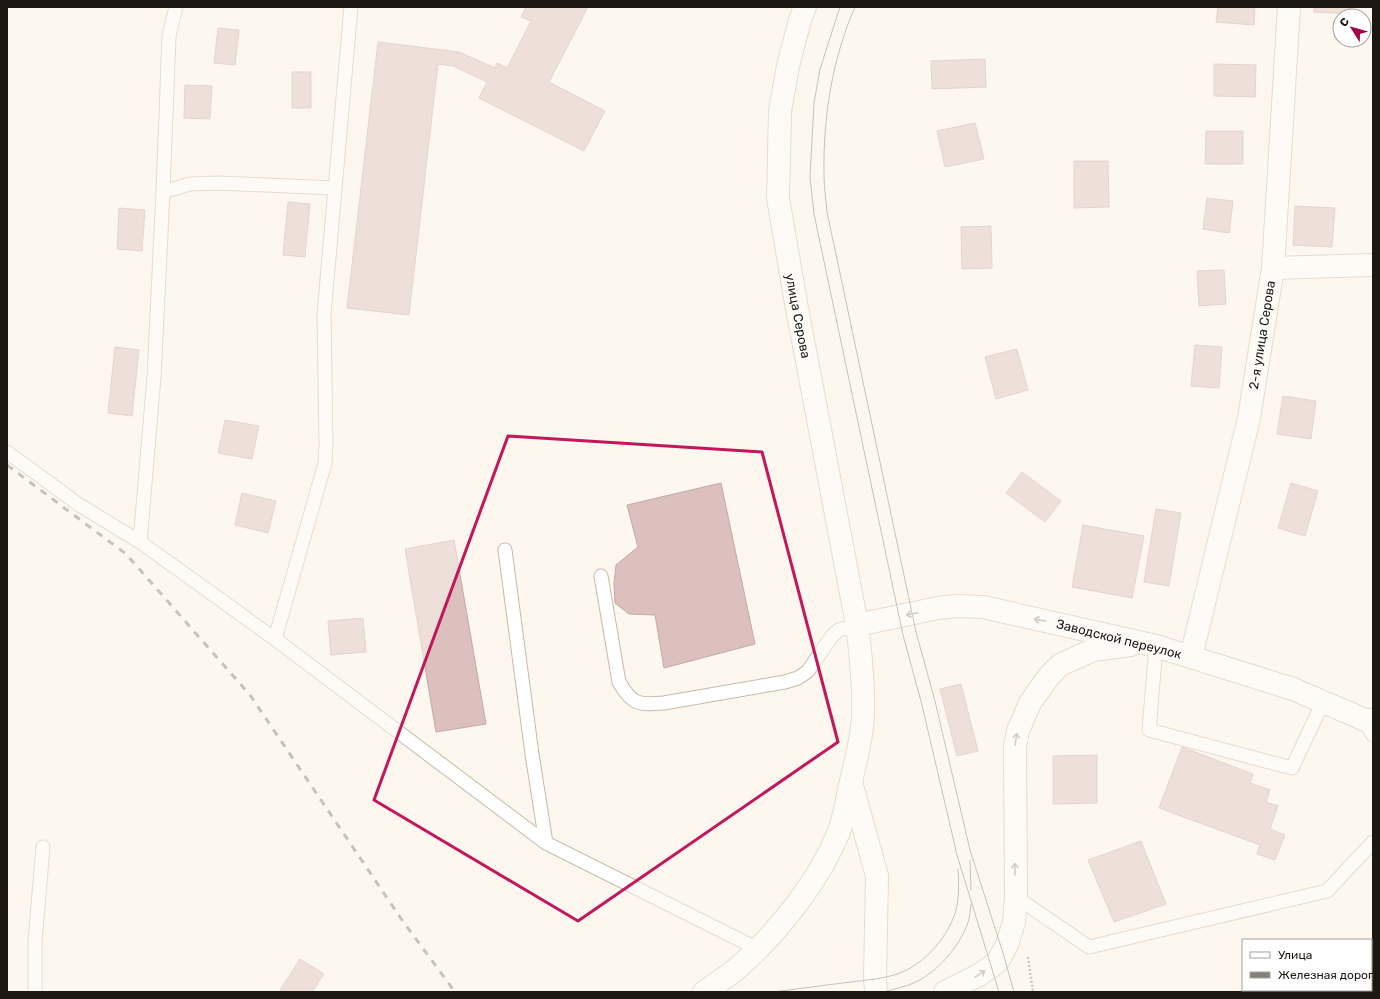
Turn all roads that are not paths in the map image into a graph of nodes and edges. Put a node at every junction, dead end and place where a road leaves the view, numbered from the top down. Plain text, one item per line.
1 (176, 7) edge
2 (352, 7) edge
3 (805, 7) edge
4 (1289, 7) edge
5 (335, 188) junction
6 (163, 192) junction
7 (1373, 265) edge
8 (1273, 268) junction
9 (7, 452) edge
10 (140, 542) junction
11 (505, 550) dead end
12 (601, 576) dead end
13 (857, 625) junction
14 (275, 639) junction
15 (1151, 645) junction
16 (1191, 657) junction
17 (1323, 702) junction
18 (1370, 725) edge
19 (851, 782) junction
20 (1373, 842) edge
21 (546, 843) junction
22 (43, 847) dead end
23 (1016, 897) junction
24 (758, 949) junction
25 (35, 992) edge
26 (704, 992) edge
27 (876, 992) edge
28 (945, 992) edge

1 - 6 lane
2 - 5 lane
3 - 13 main road, улица Серова
4 - 8 main road, 2-я улица Серова
5 - 6 lane
5 - 14 lane
6 - 10 lane
7 - 8 main road
8 - 16 main road, 2-я улица Серова
9 - 10 lane
10 - 14 lane
11 - 21 lane
12 - 13 lane
15 -> 13 main road, Заводской переулок
13 - 19 main road, улица Серова
14 - 21 lane
15 - 16 main road, Заводской переулок
15 - 17 lane
23 -> 15 main road
16 - 17 main road, Заводской переулок
17 - 18 main road, Заводской переулок
19 - 24 main road, улица Серова
19 - 27 main road
20 - 23 lane
21 - 24 lane
22 - 25 lane
28 -> 23 main road
24 - 26 main road, улица Серова

